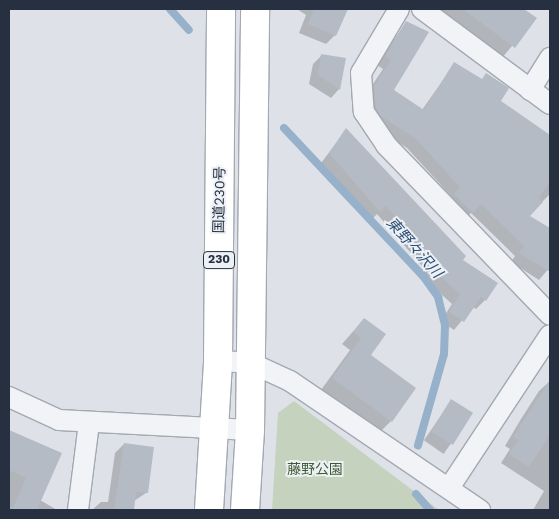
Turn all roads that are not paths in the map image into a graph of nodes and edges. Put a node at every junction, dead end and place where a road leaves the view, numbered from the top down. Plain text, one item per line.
1 (221, 9) edge
2 (255, 9) edge
3 (399, 9) edge
4 (422, 9) edge
5 (550, 58) edge
6 (530, 90) junction
7 (550, 104) edge
8 (550, 315) edge
9 (550, 335) edge
10 (218, 361) junction
11 (251, 363) junction
12 (9, 397) edge
13 (89, 423) junction
14 (214, 428) junction
15 (250, 430) junction
16 (449, 488) junction
17 (78, 510) edge
18 (209, 510) edge
19 (245, 510) edge
20 (480, 510) edge

1 - 10 highway, 国道230号 / 230
2 - 11 highway, 230
3 - 8 street
4 - 6 street
5 - 6 street
6 - 7 street
9 - 16 street
10 - 11 street
10 - 14 highway, 国道230号 / 230
11 - 15 highway, 230
11 - 16 street
12 - 13 street
13 - 14 street
13 - 17 street
14 - 15 street
14 - 18 highway, 国道230号 / 230
15 - 19 highway, 230
16 - 20 street

